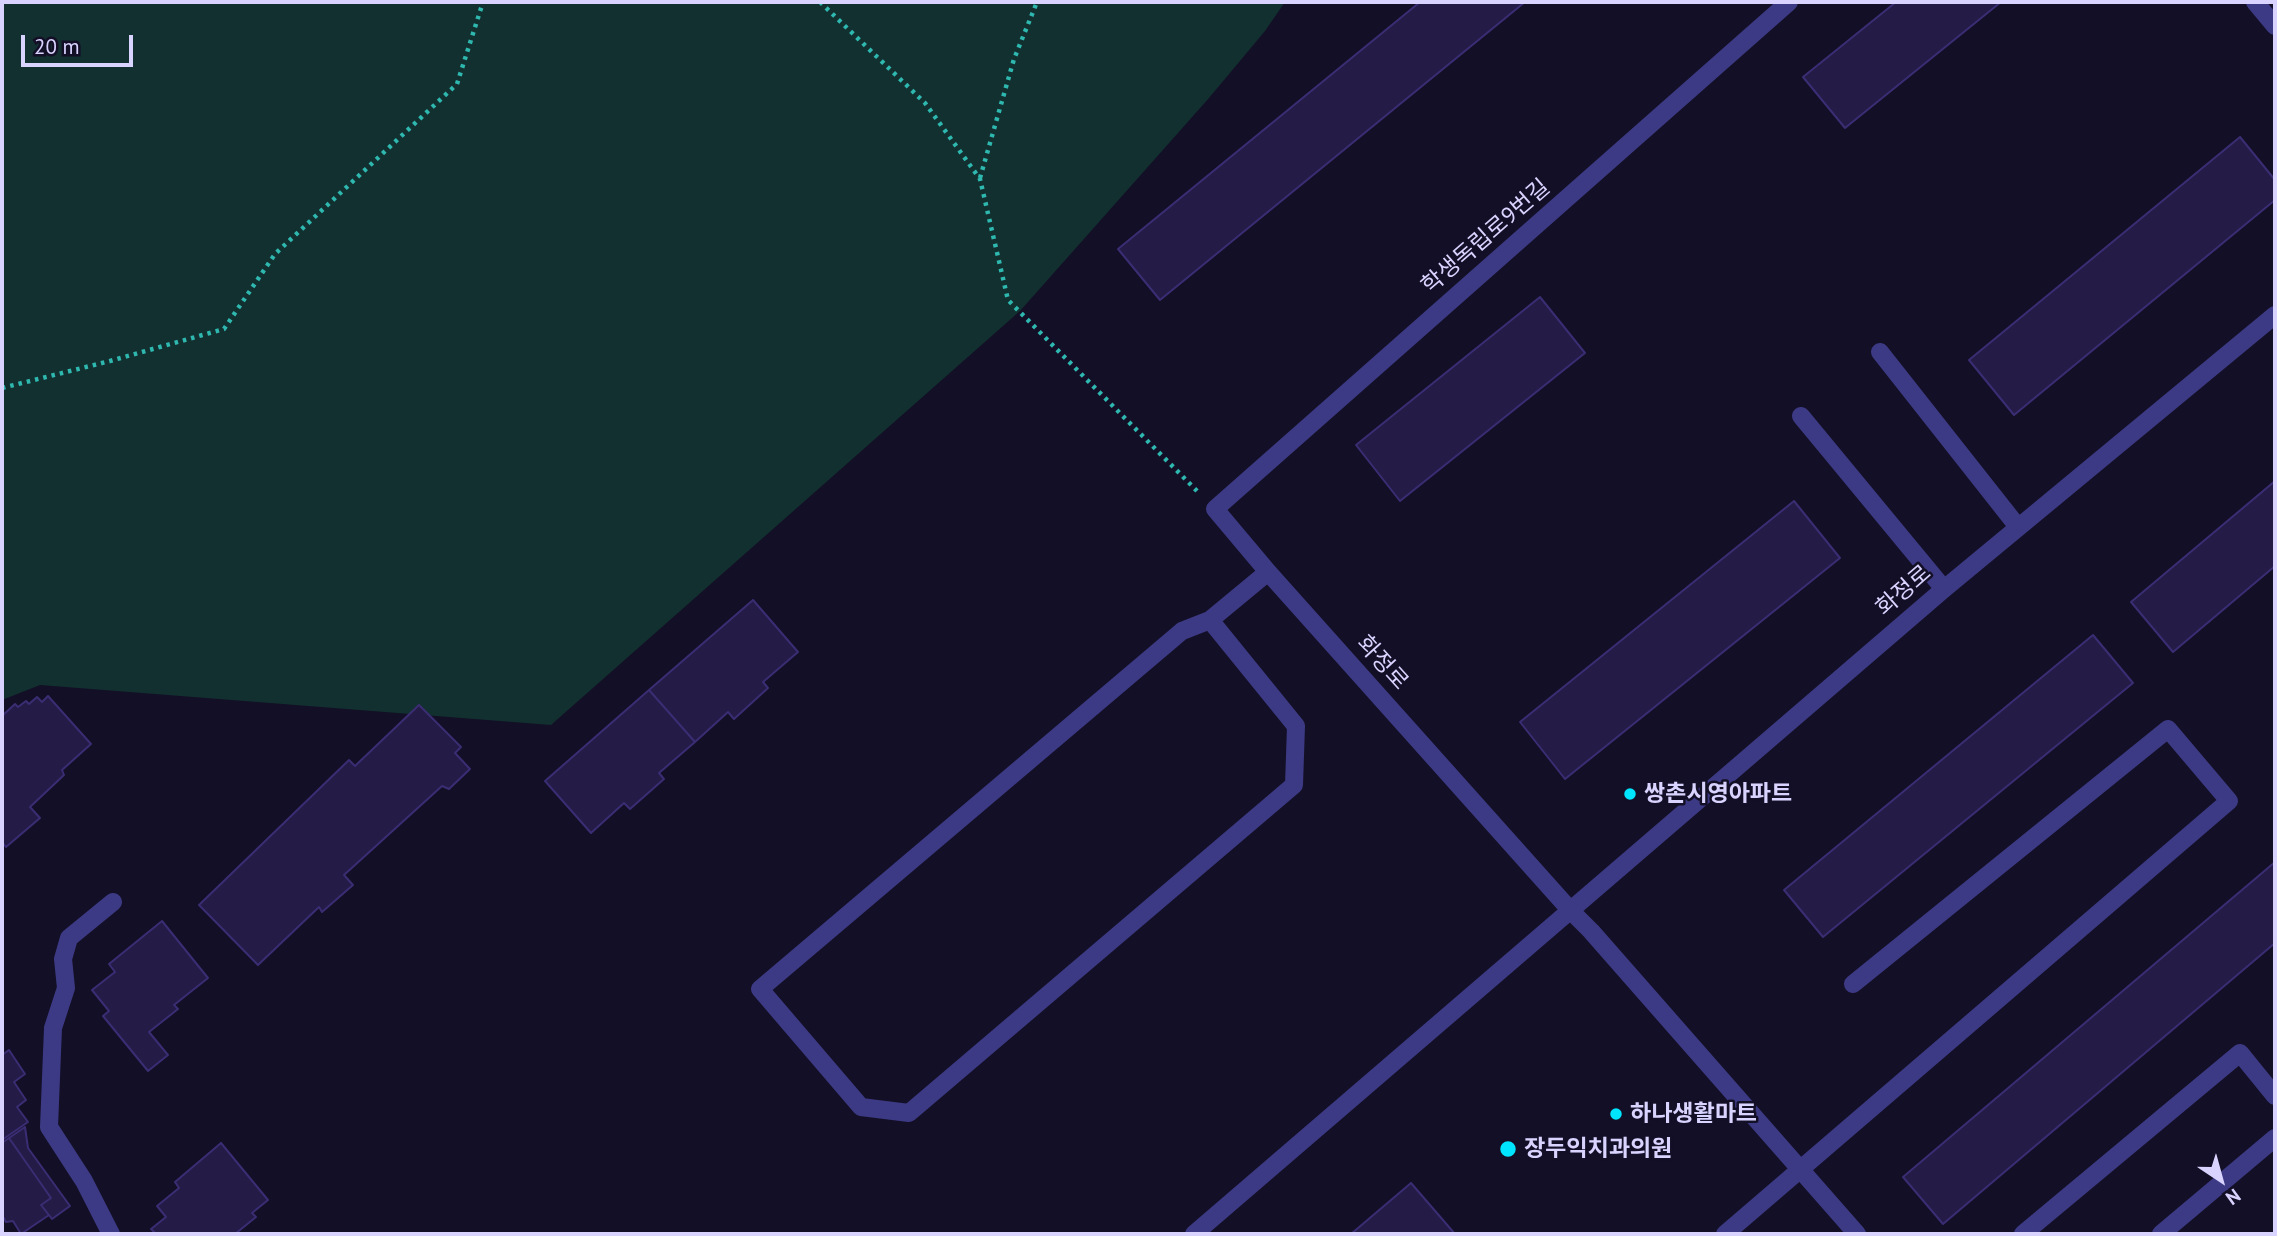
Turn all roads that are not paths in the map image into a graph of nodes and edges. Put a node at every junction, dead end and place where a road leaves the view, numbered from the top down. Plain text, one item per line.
1 (1789, 2) edge
2 (2255, 2) edge
3 (2275, 26) edge
4 (2275, 315) edge
5 (1880, 352) dead end
6 (1801, 416) dead end
7 (1215, 509) joint
8 (2018, 527) junction
9 (1268, 572) junction
10 (1944, 589) junction
11 (1210, 620) junction
12 (113, 902) dead end
13 (1571, 911) junction
14 (1853, 984) dead end
15 (2275, 1096) edge
16 (2275, 1138) edge
17 (1801, 1171) junction
18 (111, 1234) edge
19 (1194, 1234) edge
20 (1725, 1234) edge
21 (1857, 1234) edge
22 (2023, 1234) edge
23 (2161, 1234) edge

1 - 7 street, 학생독립로9번길
2 - 3 street
4 - 8 street, 화정로
5 - 8 street
6 - 10 street
7 - 9 street, 화정로
8 - 10 street, 화정로
9 - 11 street
9 - 13 street, 화정로
10 - 13 street, 화정로
11 - 11 street
12 - 18 street
13 - 17 street
13 - 19 street, 화정로
14 - 17 street
15 - 22 street
16 - 23 street
17 - 20 street
17 - 21 street

